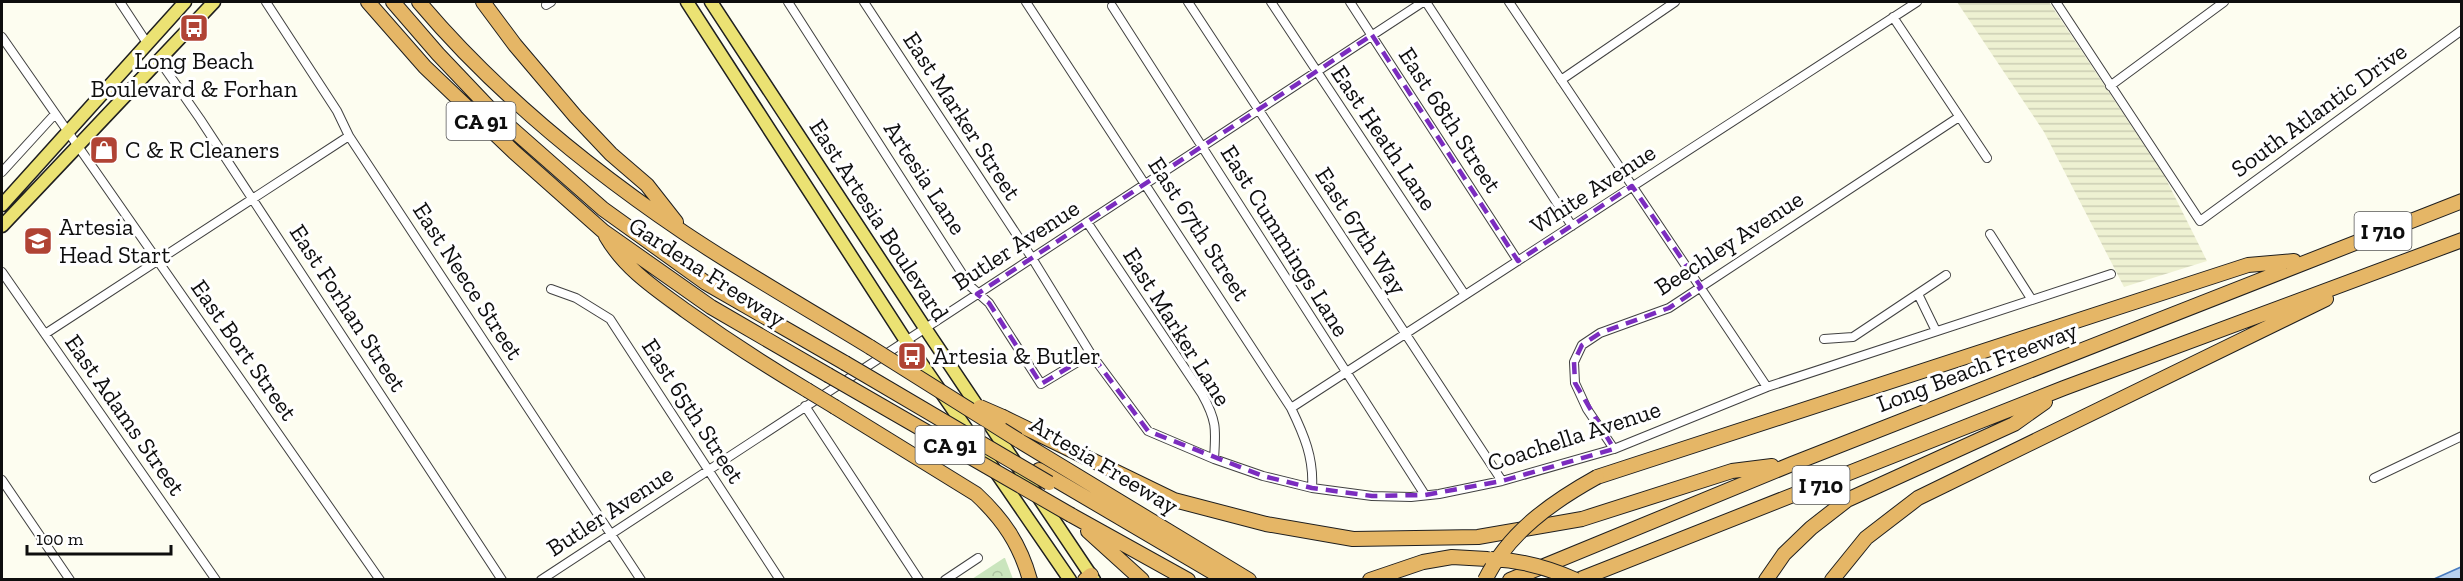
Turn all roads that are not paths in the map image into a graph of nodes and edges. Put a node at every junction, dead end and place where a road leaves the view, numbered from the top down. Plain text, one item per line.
1 (120, 2) edge
2 (185, 2) edge
3 (214, 2) edge
4 (266, 2) edge
5 (368, 2) edge
6 (393, 2) edge
7 (419, 2) edge
8 (483, 2) edge
9 (687, 2) edge
10 (711, 2) edge
11 (788, 2) edge
12 (864, 2) edge
13 (1026, 2) edge
14 (1188, 2) edge
15 (1271, 2) edge
16 (1350, 2) edge
17 (1424, 2) edge
18 (1509, 2) edge
19 (1675, 2) edge
20 (1917, 2) edge
21 (2056, 2) edge
22 (2224, 2) edge
23 (1112, 6) dead end
24 (1893, 16) junction
25 (2462, 30) edge
26 (1372, 35) junction
27 (2, 37) edge
28 (147, 43) junction
29 (159, 60) junction
30 (484, 71) junction
31 (1316, 72) junction
32 (1561, 80) junction
33 (2110, 86) junction
34 (1258, 109) junction
35 (55, 114) junction
36 (1959, 117) junction
37 (69, 134) junction
38 (349, 136) junction
39 (77, 144) junction
40 (1202, 146) junction
41 (1987, 158) dead end
42 (2, 172) edge
43 (1146, 183) junction
44 (1632, 186) junction
45 (253, 198) junction
46 (2462, 201) edge
47 (2, 206) edge
48 (1087, 222) junction
49 (2, 226) edge
50 (1572, 226) junction
51 (603, 231) junction
52 (685, 233) junction
53 (1990, 234) dead end
54 (2462, 240) edge
55 (1032, 258) junction
56 (158, 260) junction
57 (1518, 261) junction
58 (2305, 261) junction
59 (2403, 262) junction
60 (2, 272) edge
61 (2111, 274) dead end
62 (1946, 275) dead end
63 (1701, 287) junction
64 (551, 289) dead end
65 (977, 294) junction
66 (1918, 294) junction
67 (1465, 295) junction
68 (2032, 300) junction
69 (925, 328) junction
70 (1936, 331) junction
71 (45, 334) junction
72 (1405, 334) junction
73 (1824, 339) dead end
74 (906, 341) junction
75 (1091, 354) junction
76 (848, 361) junction
77 (1345, 373) junction
78 (937, 387) junction
79 (1767, 387) junction
80 (2064, 388) junction
81 (805, 406) junction
82 (1291, 408) junction
83 (2462, 436) edge
84 (1614, 449) junction
85 (1214, 459) junction
86 (1792, 464) junction
87 (708, 470) junction
88 (2374, 478) dead end
89 (2, 480) edge
90 (1502, 482) junction
91 (1312, 488) junction
92 (1425, 495) junction
93 (1071, 515) junction
94 (611, 534) junction
95 (1854, 551) junction
96 (978, 558) dead end
97 (1090, 578) edge
98 (70, 579) edge
99 (216, 579) edge
100 (380, 579) edge
101 (502, 579) edge
102 (541, 579) edge
103 (641, 579) edge
104 (780, 579) edge
105 (919, 579) edge
106 (945, 579) edge
107 (1030, 579) edge
108 (1070, 579) edge
109 (1142, 579) edge
110 (1188, 579) edge
111 (1212, 579) edge
112 (1226, 579) edge
113 (1249, 579) edge
114 (1370, 579) edge
115 (1485, 579) edge
116 (1510, 579) edge
117 (1577, 579) edge
118 (1766, 579) edge
119 (1832, 579) edge
120 (1842, 579) edge

1 - 28 street
2 - 28 main road
3 - 29 main road
4 - 38 street, East Neece Street
5 - 51 highway, Gardena Freeway / CA 91
6 - 76 highway
7 - 30 highway, Gardena Freeway / CA 91
8 - 52 highway
9 - 74 main road, East Artesia Boulevard
10 - 69 main road, East Artesia Boulevard
11 - 65 street, Artesia Lane
12 - 55 street, East Marker Street
13 - 43 street, East 67th Street
14 - 34 street, East 67th Way
15 - 31 street, East Heath Lane
16 - 26 street, East 68th Street
17 - 26 street, Butler Avenue
17 - 50 street
18 - 32 street
19 - 32 street
20 - 24 street, White Avenue
21 - 33 street
22 - 33 street
23 - 40 street, East Cummings Lane
24 - 36 street
24 - 44 street, White Avenue
25 - 33 street, South Atlantic Drive
26 - 31 street, Butler Avenue
26 - 57 street, East 68th Street
27 - 35 street, East Bort Street
28 - 37 main road
29 - 39 main road
29 - 45 street, East Forhan Street
30 - 52 highway, Gardena Freeway / CA 91
30 - 76 highway
31 - 34 street, Butler Avenue
31 - 67 street, East Heath Lane
32 - 44 street
34 - 40 street, Butler Avenue
34 - 72 street, East 67th Way
35 - 37 street, East Bort Street
35 - 42 street
36 - 41 street
36 - 63 street, Beechley Avenue
37 - 39 street, East Bort Street
37 - 47 main road
38 - 45 street
38 - 94 street, East Neece Street
39 - 49 main road
39 - 56 street, East Bort Street
40 - 43 street, Butler Avenue
40 - 77 street, East Cummings Lane
43 - 48 street, Butler Avenue
43 - 82 street, East 67th Street
44 - 50 street, White Avenue
44 - 63 street
45 - 56 street
45 - 101 street, East Forhan Street
46 - 58 highway, Long Beach Freeway / I 710
48 - 55 street, Butler Avenue
48 - 85 street, East Marker Lane
50 - 57 street, White Avenue
51 - 93 highway, Gardena Freeway / CA 91, bridge
51 - 107 highway, bridge
52 - 78 highway, Gardena Freeway / CA 91, bridge
53 - 68 street
54 - 59 highway, I 710
55 - 65 street, Butler Avenue
55 - 75 street, East Marker Street
56 - 71 street
56 - 100 street, East Bort Street
57 - 67 street, White Avenue
58 - 86 highway, Long Beach Freeway / I 710
58 - 115 highway, bridge
59 - 80 highway, I 710
59 - 95 highway
60 - 71 street, East Adams Street
61 - 68 street, Coachella Avenue
62 - 66 street
63 - 79 street
63 - 84 street, Beechley Avenue
64 - 87 street, East 65th Street
65 - 69 street, Butler Avenue
65 - 75 street, Artesia Lane
66 - 70 street
66 - 73 street
67 - 72 street, White Avenue
68 - 70 street, Coachella Avenue
69 - 74 street, Butler Avenue
69 - 97 main road, East Artesia Boulevard
70 - 79 street, Coachella Avenue
71 - 99 street, East Adams Street
72 - 77 street, White Avenue
72 - 90 street, East 67th Way
74 - 81 street, Butler Avenue
74 - 108 main road, East Artesia Boulevard
75 - 85 street, East Marker Street
76 - 111 highway, bridge
76 - 112 highway
77 - 82 street, White Avenue
77 - 92 street, East Cummings Lane
78 - 86 highway, bridge
78 - 113 highway, Artesia Freeway / CA 91, bridge
79 - 84 street, Coachella Avenue
80 - 117 highway, I 710
80 - 118 highway
81 - 87 street, Butler Avenue
81 - 105 street
82 - 91 street, East 67th Street
83 - 88 street
84 - 90 street, Coachella Avenue
85 - 91 street, Coachella Avenue
86 - 116 highway, Long Beach Freeway / I 710
87 - 94 street, Butler Avenue
87 - 104 street, East 65th Street
89 - 98 street
90 - 92 street, Coachella Avenue
91 - 92 street, Coachella Avenue
93 - 109 highway
93 - 110 highway, CA 91
94 - 102 street, Butler Avenue
94 - 103 street, East Neece Street
95 - 119 highway
95 - 120 highway
96 - 106 street
114 - 117 highway, bridge

